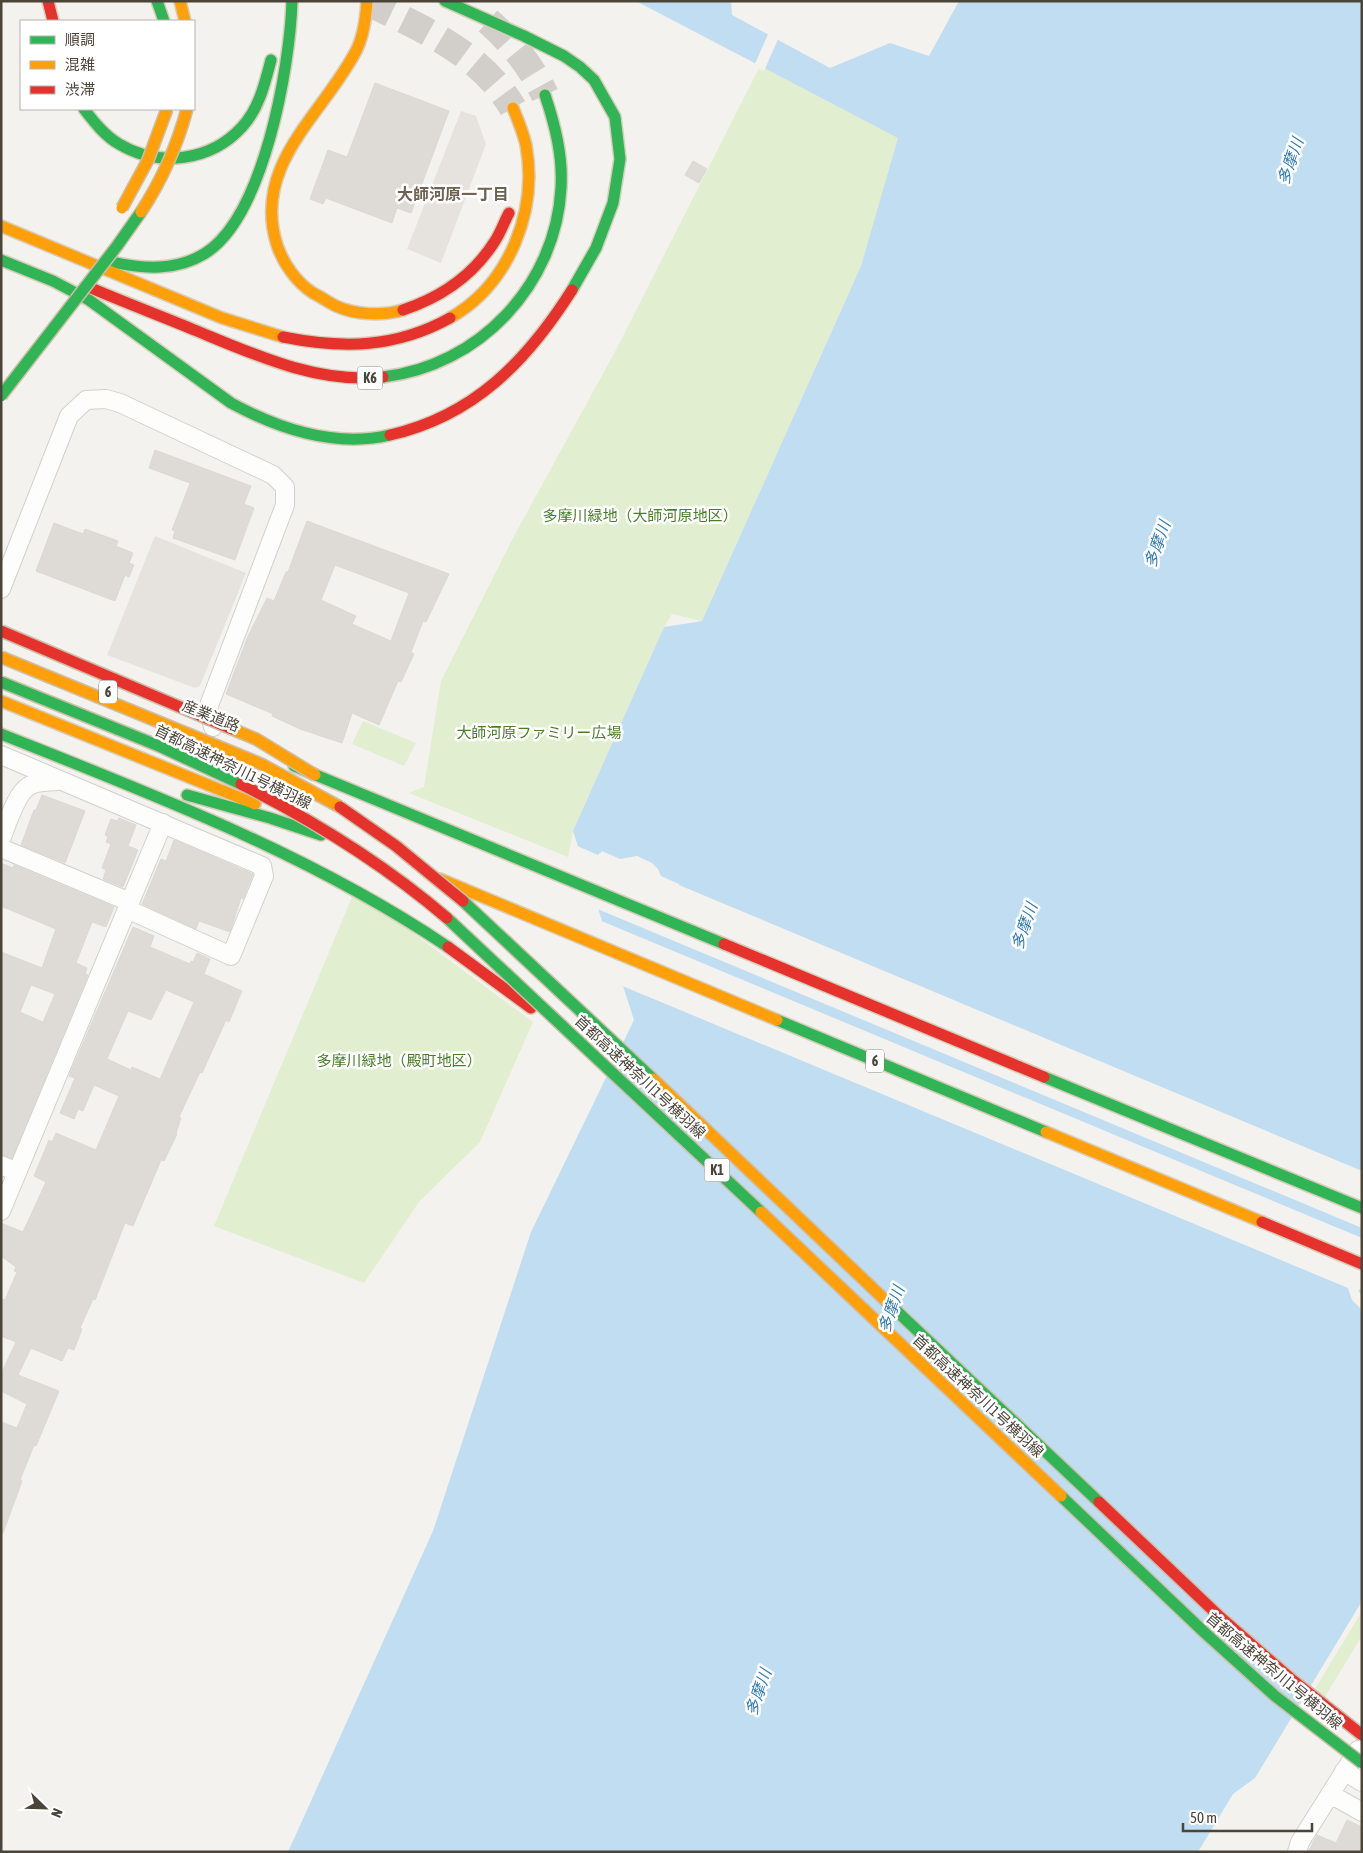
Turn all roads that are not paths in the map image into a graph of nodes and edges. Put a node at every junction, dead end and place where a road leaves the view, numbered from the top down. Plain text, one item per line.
1 (48, 1) edge
2 (157, 1) edge
3 (180, 1) edge
4 (292, 1) edge
5 (367, 1) edge
6 (445, 1) edge
7 (53, 20) edge
8 (164, 20) edge
9 (185, 20) edge
10 (275, 46) dead end
11 (545, 95) tunnel mouth
12 (513, 108) tunnel mouth
13 (85, 110) edge
14 (166, 110) edge
15 (187, 110) edge
16 (512, 201) dead end
17 (113, 220) dead end
18 (1, 225) edge
19 (93, 248) dead end
20 (1, 252) edge
21 (1, 260) edge
22 (56, 295) dead end
23 (1, 396) edge
24 (1, 589) edge
25 (1, 631) edge
26 (1, 649) edge
27 (1, 658) edge
28 (1, 682) edge
29 (1, 701) edge
30 (1, 722) edge
31 (1, 734) edge
32 (216, 734) junction
33 (1, 755) edge
34 (141, 778) dead end
35 (60, 781) junction
36 (198, 781) junction
37 (173, 790) dead end
38 (363, 807) dead end
39 (382, 822) dead end
40 (163, 823) junction
41 (1, 839) edge
42 (1, 848) edge
43 (378, 864) junction
44 (458, 897) junction
45 (128, 906) junction
46 (600, 1059) junction
47 (1, 1165) edge
48 (17, 1172) junction
49 (1362, 1208) edge
50 (1, 1211) edge
51 (1362, 1264) edge
52 (1362, 1735) edge
53 (1362, 1745) edge
54 (1362, 1763) edge
55 (1344, 1771) junction
56 (1362, 1782) edge
57 (1330, 1794) junction
58 (1362, 1812) edge
59 (1298, 1852) edge

1 - 7 main road
2 - 8 main road
3 - 9 main road
4 - 18 main road
5 - 16 main road
6 - 21 main road
10 - 13 main road
11 - 20 main road, K6
12 - 18 main road, K6
14 - 17 main road, bridge
15 - 23 main road, bridge
19 - 22 main road
24 - 32 street
25 - 38 main road, bridge
26 - 32 main road, 産業道路 / 6
27 - 44 main road, 首都高速神奈川1号横羽線 / K1, bridge
28 - 43 main road, 首都高速神奈川1号横羽線 / K1, bridge
29 - 36 main road, 6
30 - 34 main road
31 - 46 main road, bridge
32 - 36 street
32 - 49 main road, 産業道路 / 6
33 - 35 street
35 - 40 street
35 - 41 street
36 - 51 main road, 6, bridge
37 - 43 main road, bridge
39 - 44 main road, bridge
40 - 45 street
40 - 45 street
42 - 45 street
43 - 46 main road, 首都高速神奈川1号横羽線 / K1, bridge
44 - 52 main road, 首都高速神奈川1号横羽線 / K1, bridge
45 - 48 street
46 - 54 main road, 首都高速神奈川1号横羽線 / K1, bridge
47 - 48 street
48 - 50 street
53 - 55 street
55 - 56 street
55 - 57 street
57 - 58 street
57 - 59 street

